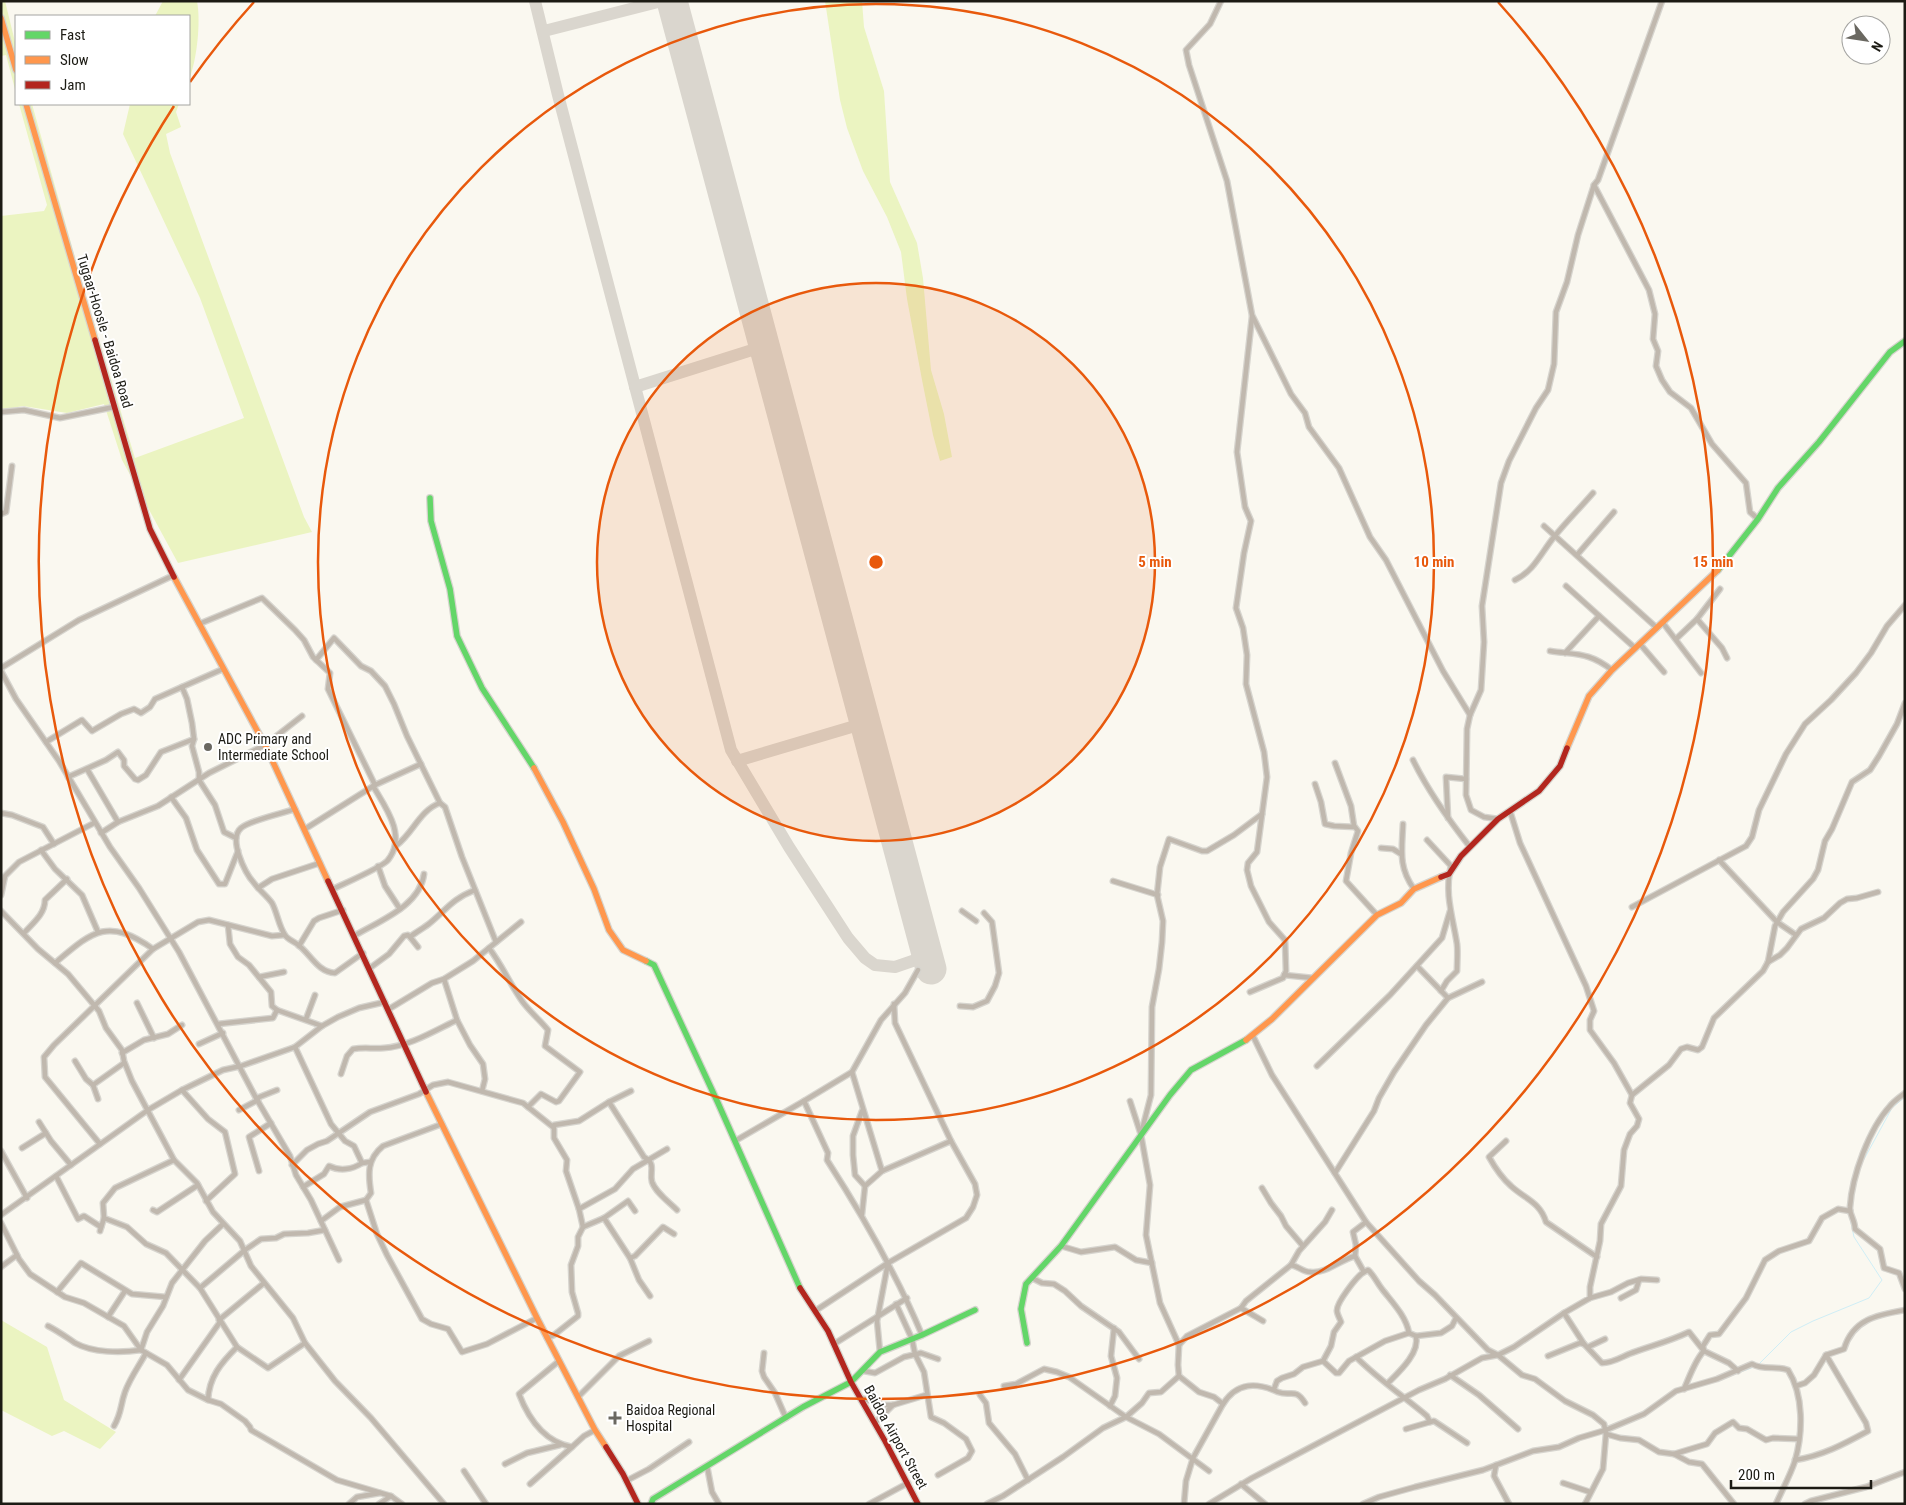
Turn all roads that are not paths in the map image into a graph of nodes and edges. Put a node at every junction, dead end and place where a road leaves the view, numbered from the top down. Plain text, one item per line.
1 (1221, 1) edge
2 (1662, 1) edge
3 (1, 18) edge
4 (15, 67) edge
5 (26, 105) edge
6 (1594, 185) junction
7 (1252, 315) junction
8 (1905, 341) edge
9 (114, 407) junction
10 (1, 412) edge
11 (12, 466) dead end
12 (1594, 493) dead end
13 (430, 498) dead end
14 (1614, 512) dead end
15 (1, 514) edge
16 (1758, 519) junction
17 (1544, 526) dead end
18 (1555, 536) junction
19 (1577, 555) dead end
20 (172, 576) junction
21 (1515, 580) dead end
22 (1566, 586) dead end
23 (1720, 589) dead end
24 (1905, 605) edge
25 (1599, 616) junction
26 (1697, 618) junction
27 (1663, 623) junction
28 (199, 624) junction
29 (1657, 628) junction
30 (1676, 639) junction
31 (1638, 646) junction
32 (1550, 651) dead end
33 (1565, 653) junction
34 (1727, 658) dead end
35 (316, 660) junction
36 (223, 669) junction
37 (1, 670) edge
38 (1612, 670) junction
39 (1664, 672) dead end
40 (1701, 673) dead end
41 (182, 687) junction
42 (1905, 703) edge
43 (302, 716) dead end
44 (1470, 716) junction
45 (194, 739) junction
46 (46, 742) junction
47 (265, 745) junction
48 (1413, 760) dead end
49 (1336, 763) dead end
50 (421, 764) junction
51 (87, 769) junction
52 (68, 776) junction
53 (1466, 779) junction
54 (199, 780) junction
55 (1315, 784) dead end
56 (374, 785) junction
57 (171, 797) junction
58 (440, 803) junction
59 (296, 810) junction
60 (1510, 811) junction
61 (1, 813) edge
62 (1262, 814) junction
63 (1448, 819) junction
64 (1498, 819) junction
65 (118, 822) junction
66 (94, 823) junction
67 (1403, 824) dead end
68 (1354, 826) junction
69 (305, 828) junction
70 (101, 833) junction
71 (236, 838) junction
72 (1427, 840) dead end
73 (1167, 842) dead end
74 (54, 844) junction
75 (397, 845) junction
76 (1470, 847) junction
77 (1381, 848) dead end
78 (41, 850) junction
79 (238, 851) junction
80 (1401, 854) junction
81 (1719, 860) junction
82 (320, 863) junction
83 (378, 866) junction
84 (424, 874) dead end
85 (1449, 874) junction
86 (67, 879) junction
87 (1113, 881) dead end
88 (1158, 883) junction
89 (258, 888) junction
90 (333, 889) junction
91 (475, 890) junction
92 (1414, 890) junction
93 (1878, 892) dead end
94 (1, 895) edge
95 (1159, 896) junction
96 (1632, 907) dead end
97 (400, 909) junction
98 (342, 910) junction
99 (1, 911) edge
100 (962, 911) dead end
101 (1450, 911) junction
102 (984, 913) dead end
103 (1377, 915) junction
104 (976, 921) dead end
105 (521, 922) dead end
106 (1777, 922) junction
107 (228, 925) junction
108 (98, 932) junction
109 (24, 933) junction
110 (1796, 934) junction
111 (284, 935) junction
112 (354, 936) junction
113 (410, 937) junction
114 (170, 939) junction
115 (496, 942) junction
116 (299, 946) junction
117 (418, 947) dead end
118 (489, 948) junction
119 (153, 950) junction
120 (363, 953) junction
121 (1768, 962) junction
122 (55, 963) junction
123 (1418, 966) junction
124 (370, 968) junction
125 (918, 970) dead end
126 (284, 972) dead end
127 (1284, 975) junction
128 (259, 977) junction
129 (1313, 978) junction
130 (444, 979) junction
131 (1482, 982) dead end
132 (1441, 991) junction
133 (1250, 992) dead end
134 (316, 995) dead end
135 (1448, 998) junction
136 (386, 1002) junction
137 (138, 1003) dead end
138 (894, 1004) junction
139 (94, 1006) junction
140 (960, 1006) dead end
141 (389, 1009) junction
142 (277, 1010) junction
143 (306, 1019) junction
144 (457, 1020) junction
145 (218, 1024) junction
146 (182, 1025) dead end
147 (322, 1026) junction
148 (222, 1033) junction
149 (1253, 1036) junction
150 (154, 1038) junction
151 (199, 1044) dead end
152 (405, 1044) junction
153 (295, 1047) junction
154 (122, 1053) junction
155 (75, 1062) dead end
156 (124, 1063) junction
157 (241, 1066) junction
158 (1317, 1066) dead end
159 (852, 1072) junction
160 (341, 1074) dead end
161 (93, 1085) junction
162 (182, 1090) junction
163 (277, 1090) dead end
164 (426, 1090) junction
165 (482, 1091) junction
166 (631, 1091) dead end
167 (1905, 1093) edge
168 (1632, 1095) junction
169 (98, 1099) dead end
170 (257, 1099) junction
171 (804, 1101) junction
172 (1130, 1101) dead end
173 (609, 1102) junction
174 (528, 1107) junction
175 (148, 1110) junction
176 (240, 1110) dead end
177 (863, 1110) junction
178 (39, 1122) dead end
179 (271, 1124) junction
180 (442, 1124) junction
181 (553, 1127) junction
182 (339, 1132) junction
183 (46, 1133) junction
184 (1141, 1135) junction
185 (735, 1141) junction
186 (951, 1141) junction
187 (1506, 1141) dead end
188 (100, 1144) junction
189 (22, 1148) dead end
190 (667, 1149) dead end
191 (1, 1151) edge
192 (174, 1160) junction
193 (649, 1160) junction
194 (370, 1162) junction
195 (362, 1163) junction
196 (71, 1165) junction
197 (292, 1165) junction
198 (259, 1171) dead end
199 (882, 1171) junction
200 (1334, 1173) junction
201 (56, 1176) junction
202 (198, 1185) junction
203 (303, 1186) junction
204 (865, 1186) junction
205 (1262, 1188) dead end
206 (27, 1198) junction
207 (366, 1200) junction
208 (206, 1201) junction
209 (579, 1209) junction
210 (154, 1210) dead end
211 (677, 1210) dead end
212 (1332, 1210) dead end
213 (635, 1211) dead end
214 (1850, 1211) junction
215 (862, 1214) junction
216 (1, 1215) edge
217 (104, 1218) junction
218 (604, 1218) junction
219 (321, 1222) junction
220 (1366, 1222) junction
221 (1, 1223) edge
222 (223, 1224) junction
223 (583, 1227) junction
224 (325, 1230) junction
225 (674, 1234) dead end
226 (1061, 1246) junction
227 (1303, 1246) junction
228 (245, 1250) junction
229 (17, 1255) junction
230 (1355, 1256) junction
231 (1597, 1257) junction
232 (630, 1258) junction
233 (339, 1260) dead end
234 (888, 1263) junction
235 (1152, 1263) junction
236 (1291, 1265) junction
237 (1, 1267) edge
238 (181, 1269) junction
239 (1364, 1272) junction
240 (1032, 1278) junction
241 (1639, 1280) junction
242 (1657, 1280) dead end
243 (264, 1283) junction
244 (200, 1288) junction
245 (1905, 1289) edge
246 (125, 1291) junction
247 (58, 1292) junction
248 (650, 1296) dead end
249 (166, 1297) junction
250 (906, 1298) junction
251 (1590, 1298) junction
252 (1621, 1298) dead end
253 (896, 1304) junction
254 (1240, 1308) junction
255 (975, 1310) dead end
256 (1905, 1310) edge
257 (815, 1311) junction
258 (1564, 1313) junction
259 (878, 1316) junction
260 (108, 1317) junction
261 (537, 1318) junction
262 (1456, 1318) junction
263 (1262, 1320) dead end
264 (220, 1321) junction
265 (48, 1326) dead end
266 (1114, 1328) junction
267 (1409, 1333) junction
268 (922, 1335) junction
269 (1416, 1336) junction
270 (547, 1338) junction
271 (912, 1339) junction
272 (1605, 1339) dead end
273 (649, 1341) dead end
274 (305, 1343) junction
275 (1027, 1343) dead end
276 (834, 1344) junction
277 (1179, 1345) junction
278 (1586, 1346) junction
279 (237, 1347) junction
280 (141, 1350) junction
281 (880, 1352) junction
282 (1704, 1352) junction
283 (146, 1353) junction
284 (764, 1353) dead end
285 (915, 1354) junction
286 (1498, 1355) junction
287 (1826, 1355) junction
288 (1548, 1356) dead end
289 (1356, 1357) junction
290 (938, 1358) dead end
291 (1139, 1359) dead end
292 (559, 1361) junction
293 (1323, 1361) junction
294 (864, 1371) junction
295 (1738, 1371) junction
296 (1450, 1375) junction
297 (1179, 1376) junction
298 (179, 1380) junction
299 (851, 1382) junction
300 (1388, 1384) junction
301 (1004, 1386) dead end
302 (1796, 1386) junction
303 (1274, 1389) junction
304 (1684, 1389) junction
305 (926, 1395) junction
306 (980, 1395) dead end
307 (578, 1397) junction
308 (861, 1398) junction
309 (1405, 1398) junction
310 (208, 1400) junction
311 (1305, 1403) dead end
312 (1223, 1404) junction
313 (893, 1405) junction
314 (1110, 1406) junction
315 (1126, 1417) junction
316 (786, 1418) junction
317 (1430, 1422) junction
318 (875, 1423) junction
319 (114, 1426) dead end
320 (1406, 1429) dead end
321 (1518, 1429) dead end
322 (595, 1430) junction
323 (1606, 1432) junction
324 (1798, 1439) junction
325 (689, 1442) dead end
326 (1467, 1443) dead end
327 (560, 1445) junction
328 (572, 1447) junction
329 (1674, 1454) junction
330 (1193, 1458) junction
331 (1795, 1460) junction
332 (505, 1464) dead end
333 (1496, 1465) junction
334 (708, 1466) junction
335 (464, 1471) dead end
336 (1209, 1471) dead end
337 (1905, 1472) edge
338 (938, 1475) dead end
339 (1028, 1480) junction
340 (626, 1481) junction
341 (908, 1483) junction
342 (1563, 1483) dead end
343 (530, 1484) dead end
344 (1241, 1484) junction
345 (381, 1492) junction
346 (1590, 1492) junction
347 (391, 1496) junction
348 (1811, 1502) edge
349 (349, 1504) edge
350 (379, 1504) edge
351 (402, 1504) edge
352 (444, 1504) edge
353 (486, 1504) edge
354 (638, 1504) edge
355 (651, 1504) edge
356 (719, 1504) edge
357 (869, 1504) edge
358 (918, 1504) edge
359 (987, 1504) edge
360 (1184, 1504) edge
361 (1209, 1504) edge
362 (1265, 1504) edge
363 (1363, 1504) edge
364 (1509, 1504) edge
365 (1585, 1504) edge
366 (1734, 1504) edge
367 (1776, 1504) edge
368 (1805, 1504) edge

1 - 7 street
2 - 6 street
3 - 4 street
5 - 9 street, Tugaar-Hoosle - Baidoa Road
6 - 16 street
6 - 44 street
7 - 44 street
7 - 62 street
8 - 16 street
9 - 10 street
9 - 20 street, Tugaar-Hoosle - Baidoa Road
11 - 15 street
12 - 18 street
13 - 185 street, Baidoa Airport Street
14 - 19 street
16 - 27 street
17 - 18 street
18 - 21 street
18 - 29 street
20 - 28 street, Tugaar-Hoosle - Baidoa Road
20 - 37 street
22 - 25 street
23 - 26 street
24 - 81 street
25 - 31 street
25 - 33 street
26 - 30 street
26 - 34 street
27 - 29 street
27 - 30 street
28 - 35 street
28 - 36 street, Tugaar-Hoosle - Baidoa Road
29 - 31 street
30 - 40 street
31 - 38 street
31 - 39 street
32 - 33 street
33 - 38 street
35 - 50 street
35 - 56 street
36 - 41 street
36 - 47 street, Tugaar-Hoosle - Baidoa Road
37 - 46 street
38 - 60 street
41 - 45 street
41 - 46 street
42 - 106 street
43 - 47 street
44 - 53 street
45 - 51 street
45 - 54 street
46 - 52 street
47 - 54 street
47 - 59 street, Tugaar-Hoosle - Baidoa Road
48 - 63 street
49 - 68 street
50 - 56 street
50 - 58 street
51 - 52 street
51 - 65 street
52 - 66 street
53 - 63 street
53 - 64 street
54 - 57 street
54 - 71 street
55 - 68 street
56 - 69 street
56 - 75 street
57 - 65 street
57 - 79 street
58 - 75 street
58 - 91 street
59 - 69 street, Tugaar-Hoosle - Baidoa Road
59 - 71 street
60 - 64 street
60 - 168 street
61 - 74 street
62 - 88 street
62 - 127 street
63 - 76 street
64 - 76 street
65 - 70 street
66 - 70 street
66 - 74 street
67 - 80 street
68 - 103 street
69 - 82 street, Tugaar-Hoosle - Baidoa Road
70 - 114 street
71 - 79 street
72 - 85 street
73 - 95 street
74 - 78 street
75 - 83 street
76 - 85 street
77 - 80 street
78 - 86 street
78 - 94 street
79 - 89 street
80 - 92 street
81 - 96 street
81 - 106 street
82 - 89 street
82 - 90 street, Tugaar-Hoosle - Baidoa Road
83 - 90 street
83 - 97 street
84 - 97 street
85 - 92 street
85 - 101 street
86 - 108 street
86 - 109 street
87 - 95 street
88 - 95 street
88 - 184 street
89 - 111 street
90 - 98 street, Tugaar-Hoosle - Baidoa Road
91 - 113 street
91 - 115 street
92 - 103 street
93 - 110 street
97 - 112 street
98 - 112 street
98 - 116 street
99 - 109 street
100 - 104 street
101 - 123 street
101 - 132 street
102 - 140 street
103 - 129 street
105 - 115 street
106 - 110 street
106 - 121 street
107 - 111 street
107 - 114 street
107 - 128 street
108 - 119 street
108 - 122 street
109 - 122 street
110 - 121 street
111 - 116 street
112 - 120 street
113 - 117 street
113 - 124 street
114 - 119 street
114 - 145 street
115 - 118 street
116 - 120 street
118 - 130 street
118 - 174 street
119 - 139 street
120 - 124 street
121 - 168 street
122 - 139 street
123 - 132 street
123 - 158 street
124 - 136 street
125 - 138 street
126 - 128 street
127 - 129 street
127 - 133 street
128 - 142 street
129 - 149 street
130 - 141 street
130 - 144 street
131 - 135 street
132 - 135 street
134 - 143 street
135 - 200 street
136 - 141 street
136 - 147 street
137 - 150 street
138 - 159 street
138 - 186 street
139 - 154 street
139 - 188 street
141 - 152 street
142 - 143 street
142 - 145 street
143 - 147 street
144 - 152 street
144 - 165 street
145 - 148 street
146 - 150 street
147 - 153 street
148 - 151 street
148 - 157 street
149 - 184 street
149 - 200 street
150 - 154 street
152 - 160 street
152 - 164 street
153 - 157 street
153 - 182 street
154 - 156 street
155 - 161 street
156 - 161 street
156 - 175 street
157 - 162 street
157 - 170 street
159 - 171 street
159 - 177 street
161 - 169 street
162 - 175 street
162 - 208 street
163 - 170 street
164 - 165 street
164 - 180 street
164 - 182 street
165 - 174 street
166 - 173 street
167 - 214 street
168 - 231 street
170 - 176 street
170 - 179 street
171 - 185 street
171 - 215 street
172 - 184 street
173 - 181 street
173 - 193 street
174 - 181 street
175 - 188 street
175 - 192 street
177 - 199 street
177 - 204 street
178 - 183 street
179 - 197 street
179 - 198 street
180 - 194 street
180 - 261 street
181 - 209 street
182 - 195 street
182 - 197 street
183 - 189 street
183 - 196 street
184 - 226 street
184 - 235 street
185 - 257 street, Baidoa Airport Street
186 - 199 street
186 - 234 street
187 - 231 street
188 - 196 street
190 - 193 street
191 - 206 street
192 - 202 street
192 - 217 street
193 - 209 street
193 - 211 street
194 - 195 street
194 - 207 street
195 - 203 street
196 - 201 street
197 - 203 street
199 - 204 street
200 - 220 street
201 - 206 street
201 - 217 street
202 - 208 street
202 - 210 street
203 - 219 street
204 - 215 street
205 - 227 street
206 - 216 street
207 - 219 street
207 - 261 street
208 - 222 street
209 - 223 street
212 - 227 street
213 - 218 street
214 - 245 street
214 - 282 street
215 - 234 street
217 - 238 street
218 - 223 street
218 - 232 street
219 - 224 street
220 - 230 street
220 - 262 street
221 - 229 street
222 - 228 street
222 - 238 street
223 - 270 street
224 - 228 street
224 - 233 street
225 - 232 street
226 - 235 street
226 - 240 street
227 - 236 street
228 - 243 street
228 - 244 street
229 - 237 street
229 - 247 street
230 - 236 street
230 - 239 street
231 - 251 street
232 - 248 street
234 - 250 street
234 - 257 street
234 - 259 street
235 - 277 street
236 - 254 street
238 - 244 street
238 - 249 street
239 - 267 street
239 - 293 street
240 - 266 street
240 - 275 street
241 - 242 street
241 - 251 street
241 - 252 street
243 - 264 street
243 - 274 street
244 - 264 street
246 - 247 street
246 - 249 street
246 - 260 street
247 - 260 street
249 - 280 street
250 - 253 street
250 - 268 street
251 - 258 street
253 - 259 street
253 - 271 street
254 - 263 street
254 - 277 street
255 - 268 street
256 - 287 street
257 - 276 street, Baidoa Airport Street
258 - 278 street
258 - 286 street
259 - 276 street
259 - 281 street
260 - 280 street
261 - 270 street
262 - 269 street
262 - 286 street
264 - 279 street
264 - 298 street
265 - 280 street
266 - 291 street
266 - 314 street
267 - 269 street
267 - 289 street
268 - 271 street
269 - 300 street
270 - 292 street
271 - 281 street
271 - 285 street
272 - 278 street
273 - 307 street
274 - 279 street
274 - 352 street
276 - 299 street, Baidoa Airport Street
277 - 297 street
278 - 282 street
278 - 288 street
279 - 310 street
280 - 283 street
281 - 294 street
282 - 295 street
282 - 304 street
283 - 298 street
283 - 319 street
284 - 316 street
285 - 290 street
285 - 294 street
285 - 305 street
286 - 296 street
286 - 323 street
287 - 302 street
287 - 331 street
289 - 293 street
289 - 300 street
292 - 307 street
292 - 327 street
293 - 303 street
294 - 299 street
295 - 302 street
295 - 304 street
296 - 309 street
296 - 321 street
297 - 312 street
297 - 315 street
298 - 310 street
299 - 308 street, Baidoa Airport Street
299 - 316 street
300 - 309 street
301 - 314 street
302 - 324 street
303 - 311 street
303 - 312 street
304 - 323 street
305 - 313 street
305 - 338 street
306 - 339 street
307 - 322 street
308 - 313 street
308 - 318 street, Baidoa Airport Street
309 - 317 street
309 - 344 street
310 - 345 street
312 - 330 street
313 - 318 street
314 - 315 street
315 - 330 street
315 - 339 street
316 - 334 street
317 - 320 street
317 - 326 street
318 - 341 street, Baidoa Airport Street
322 - 328 street
322 - 340 street
323 - 329 street
323 - 333 street
323 - 346 street
324 - 329 street
324 - 331 street
325 - 340 street
327 - 328 street
327 - 332 street
328 - 343 street
329 - 366 street
330 - 336 street
330 - 360 street
331 - 367 street
333 - 363 street
333 - 364 street
334 - 355 street
334 - 356 street
335 - 353 street
337 - 348 street
339 - 359 street
340 - 354 street
341 - 357 street
341 - 358 street, Baidoa Airport Street
342 - 346 street
344 - 361 street
344 - 362 street
345 - 347 street
345 - 349 street
346 - 365 street
347 - 350 street
347 - 351 street
348 - 368 street

